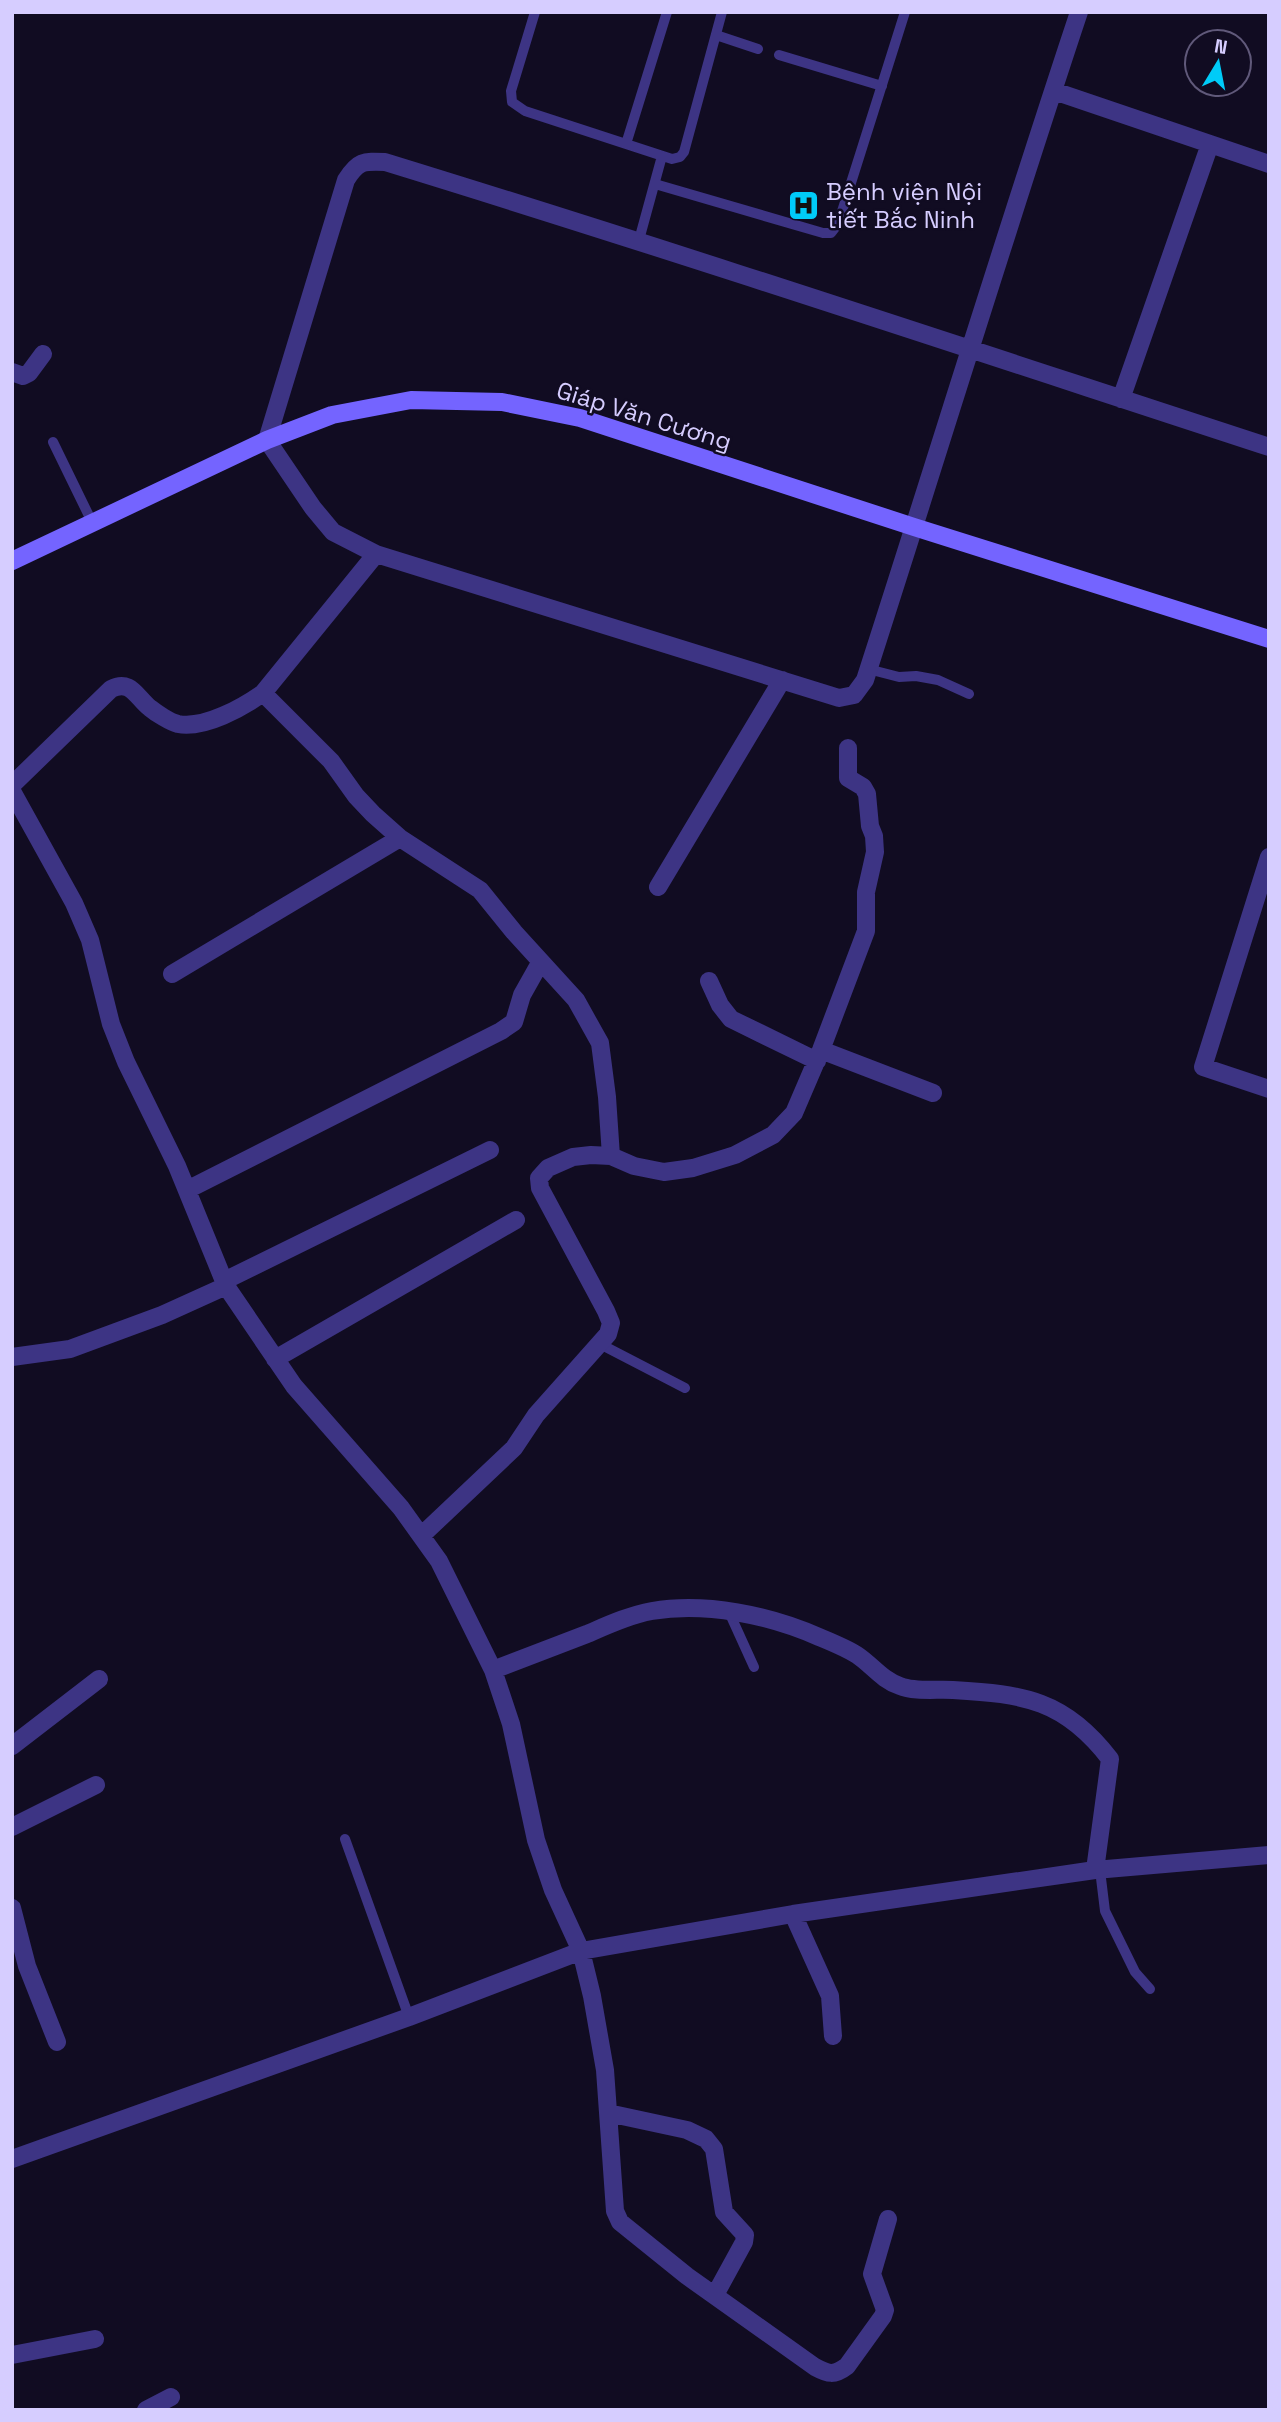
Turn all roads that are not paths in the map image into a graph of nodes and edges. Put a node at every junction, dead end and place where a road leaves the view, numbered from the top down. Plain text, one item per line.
1 (535, 12) edge
2 (667, 12) edge
3 (722, 12) edge
4 (905, 12) edge
5 (1079, 12) edge
6 (716, 35) junction
7 (758, 49) dead end
8 (779, 55) dead end
9 (882, 86) junction
10 (1054, 91) junction
11 (626, 144) junction
12 (1210, 144) junction
13 (662, 156) junction
14 (1269, 164) edge
15 (655, 184) junction
16 (639, 240) junction
17 (972, 348) junction
18 (43, 354) dead end
19 (12, 372) edge
20 (1121, 399) junction
21 (267, 440) junction
22 (53, 442) dead end
23 (1269, 447) edge
24 (92, 522) junction
25 (914, 527) junction
26 (376, 554) junction
27 (12, 561) edge
28 (1269, 639) edge
29 (869, 669) junction
30 (782, 680) junction
31 (263, 693) junction
32 (968, 694) dead end
33 (848, 748) dead end
34 (12, 785) edge
35 (12, 791) edge
36 (400, 838) junction
37 (1269, 857) edge
38 (658, 887) dead end
39 (540, 963) junction
40 (172, 974) dead end
41 (709, 981) dead end
42 (819, 1056) junction
43 (1269, 1089) edge
44 (933, 1093) dead end
45 (490, 1150) dead end
46 (611, 1156) junction
47 (187, 1190) junction
48 (516, 1220) dead end
49 (225, 1283) junction
50 (600, 1345) junction
51 (12, 1357) edge
52 (275, 1359) junction
53 (685, 1388) dead end
54 (421, 1536) junction
55 (729, 1612) junction
56 (754, 1667) dead end
57 (493, 1670) junction
58 (99, 1679) dead end
59 (12, 1746) edge
60 (96, 1785) dead end
61 (12, 1827) edge
62 (345, 1839) dead end
63 (1269, 1856) edge
64 (1098, 1870) junction
65 (12, 1908) edge
66 (793, 1914) junction
67 (581, 1951) junction
68 (1150, 1989) dead end
69 (409, 2017) junction
70 (833, 2036) dead end
71 (57, 2042) dead end
72 (608, 2113) junction
73 (12, 2159) edge
74 (888, 2218) dead end
75 (715, 2295) junction
76 (95, 2339) dead end
77 (12, 2355) edge
78 (171, 2397) dead end
79 (146, 2410) edge

1 - 11 lane
2 - 11 lane
3 - 6 lane
4 - 9 lane
5 - 10 street
6 - 7 lane
6 - 13 lane
8 - 9 lane
9 - 15 lane
10 - 12 street
10 - 17 street
11 - 13 lane
12 - 14 street
12 - 20 street
13 - 15 lane
15 - 16 lane
16 - 17 street
16 - 21 street
17 - 20 street
17 - 25 street
18 - 19 street
20 - 23 street
21 - 24 street, Giáp Văn Cương
21 - 25 street, Giáp Văn Cương
21 - 26 street
22 - 24 lane
24 - 27 street, Giáp Văn Cương
25 - 28 street, Giáp Văn Cương
25 - 29 street
26 - 30 street
26 - 31 street
29 - 30 street
29 - 32 lane
30 - 38 street
31 - 34 street
31 - 36 street
33 - 42 street
35 - 47 street
36 - 39 street
36 - 40 street
37 - 43 street
39 - 46 street
39 - 47 street
41 - 42 street
42 - 44 street
42 - 46 street
45 - 49 street
46 - 50 street
47 - 49 street
48 - 52 street
49 - 51 street
49 - 52 street
50 - 53 lane
50 - 54 street
52 - 54 street
54 - 57 street
55 - 56 lane
55 - 57 street
55 - 64 street
57 - 67 street
58 - 59 street
60 - 61 street
62 - 69 lane
63 - 64 street
64 - 66 street
64 - 68 lane
65 - 71 street
66 - 67 street
66 - 70 street
67 - 69 street
67 - 72 street
69 - 73 street
72 - 75 street
72 - 75 street
74 - 75 street
76 - 77 street
78 - 79 street

